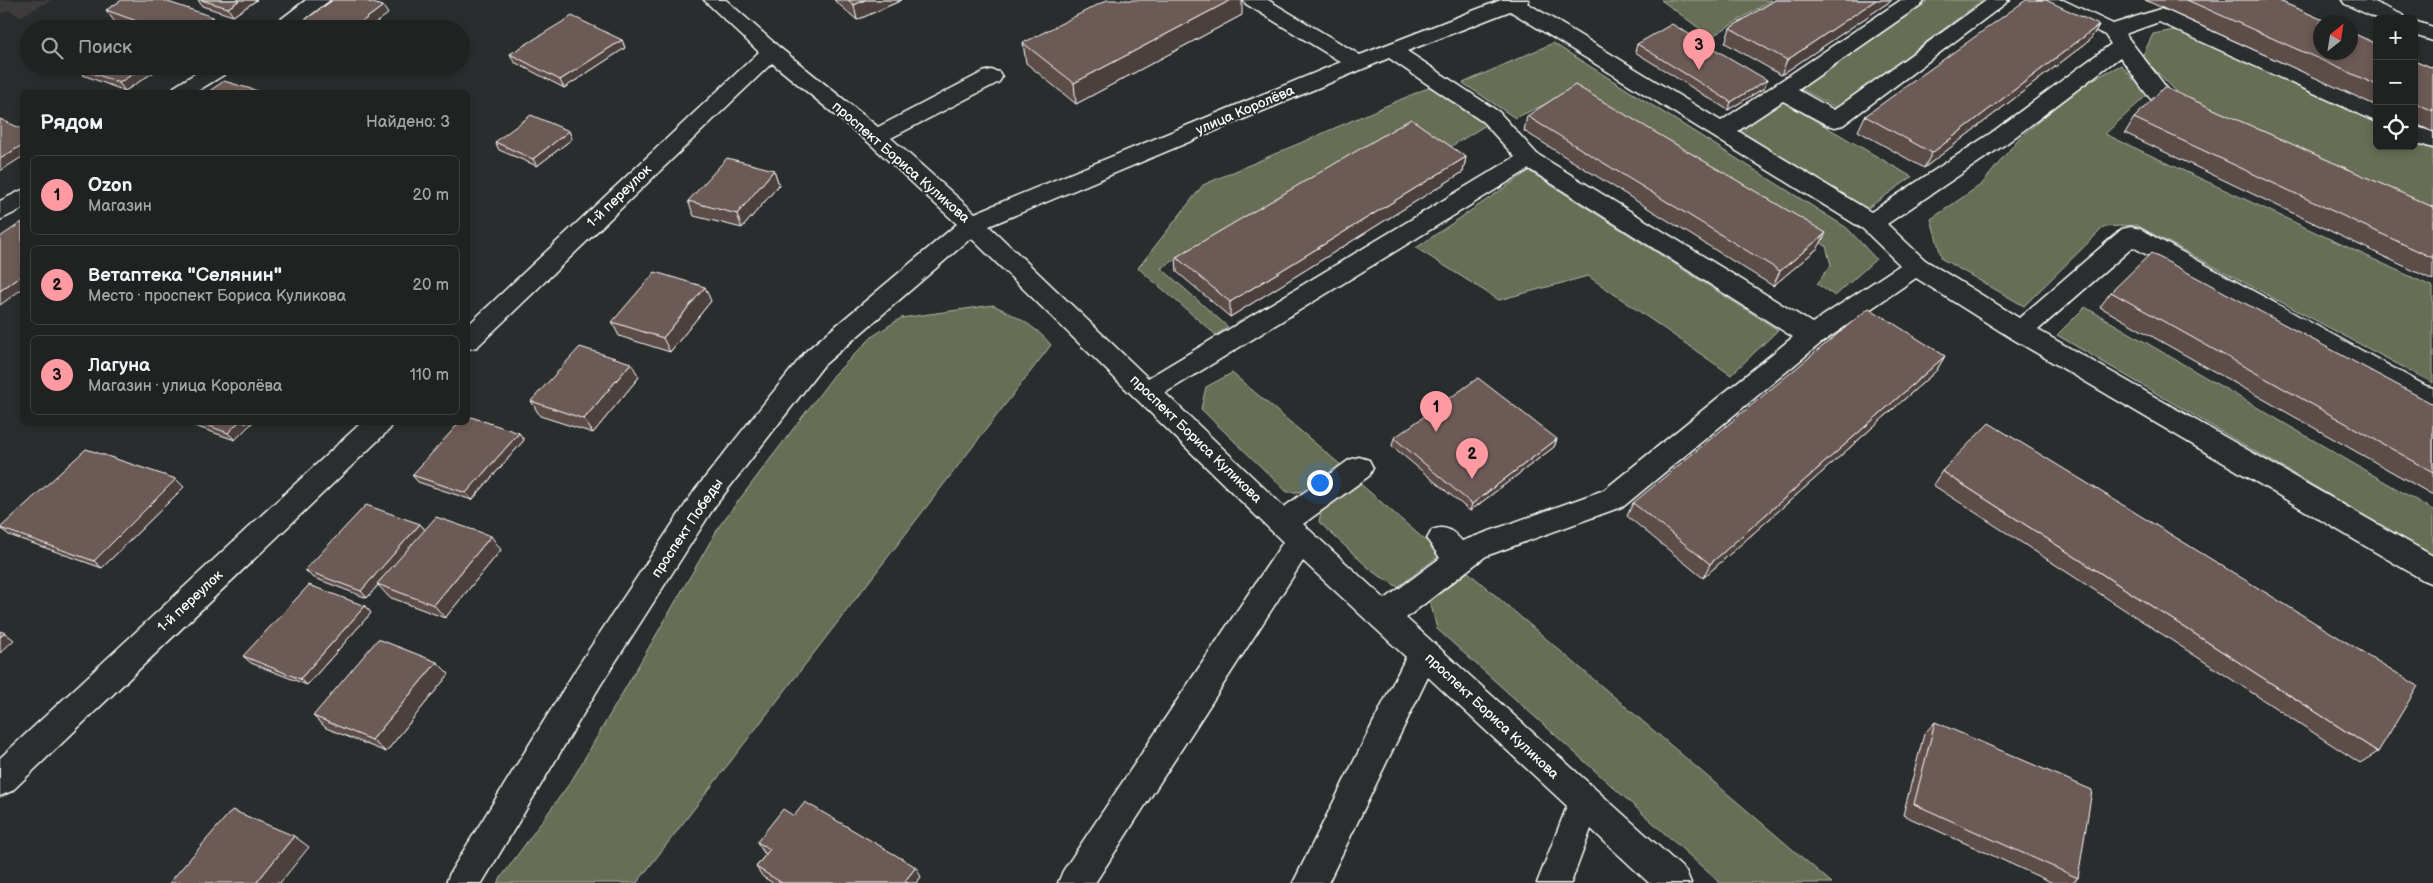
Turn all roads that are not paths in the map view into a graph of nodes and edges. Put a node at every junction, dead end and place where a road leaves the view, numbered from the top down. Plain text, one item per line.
1 (320, 0) edge
2 (714, 0) edge
3 (1253, 0) edge
4 (1915, 0) edge
5 (2000, 0) edge
6 (2047, 0) edge
7 (2352, 0) edge
8 (1515, 2) edge
9 (2387, 15) edge
10 (291, 20) edge
11 (2418, 28) edge
12 (2433, 34) edge
13 (2117, 38) junction
14 (1391, 50) junction
15 (771, 52) junction
16 (1358, 63) junction
17 (208, 75) edge
18 (991, 77) dead end
19 (185, 90) edge
20 (1782, 91) junction
21 (2373, 113) edge
22 (2215, 120) edge
23 (1722, 131) junction
24 (2418, 135) edge
25 (876, 137) junction
26 (2433, 141) edge
27 (1529, 159) junction
28 (20, 199) edge
29 (0, 212) edge
30 (1871, 223) junction
31 (972, 224) junction
32 (1916, 266) junction
33 (2020, 331) junction
34 (1812, 336) junction
35 (470, 338) edge
36 (1146, 392) junction
37 (2433, 398) edge
38 (377, 425) edge
39 (1359, 468) dead end
40 (1292, 531) junction
41 (2433, 571) edge
42 (1386, 617) junction
43 (1424, 652) junction
44 (0, 780) edge
45 (1585, 802) junction
46 (463, 883) edge
47 (1075, 883) edge
48 (1310, 883) edge
49 (1554, 883) edge
50 (1674, 883) edge

1 - 10 street
2 - 15 street, проспект Бориса Куликова
3 - 16 street
4 - 20 street
5 - 20 street
6 - 13 street
7 - 9 street
8 - 14 street, улица Королёва
8 - 23 street
11 - 12 street
13 - 21 street
13 - 22 street
13 - 30 street
14 - 16 street, улица Королёва
14 - 27 street
15 - 25 street, проспект Бориса Куликова
15 - 35 street, 1-й переулок
16 - 31 street, улица Королёва
17 - 19 street
18 - 25 street
20 - 23 street
23 - 30 street
24 - 26 street
25 - 31 street, проспект Бориса Куликова
27 - 34 street
27 - 36 street
28 - 29 street
30 - 32 street
31 - 36 street, проспект Бориса Куликова
31 - 46 street, проспект Победы
32 - 33 street
32 - 34 street
33 - 37 street
33 - 41 street
34 - 42 street
36 - 40 street, проспект Бориса Куликова
38 - 44 street, 1-й переулок
39 - 40 street
40 - 42 street, проспект Бориса Куликова
40 - 47 street
42 - 43 street, проспект Бориса Куликова
43 - 45 street, проспект Бориса Куликова
43 - 48 street
45 - 49 street
45 - 50 street, проспект Бориса Куликова

